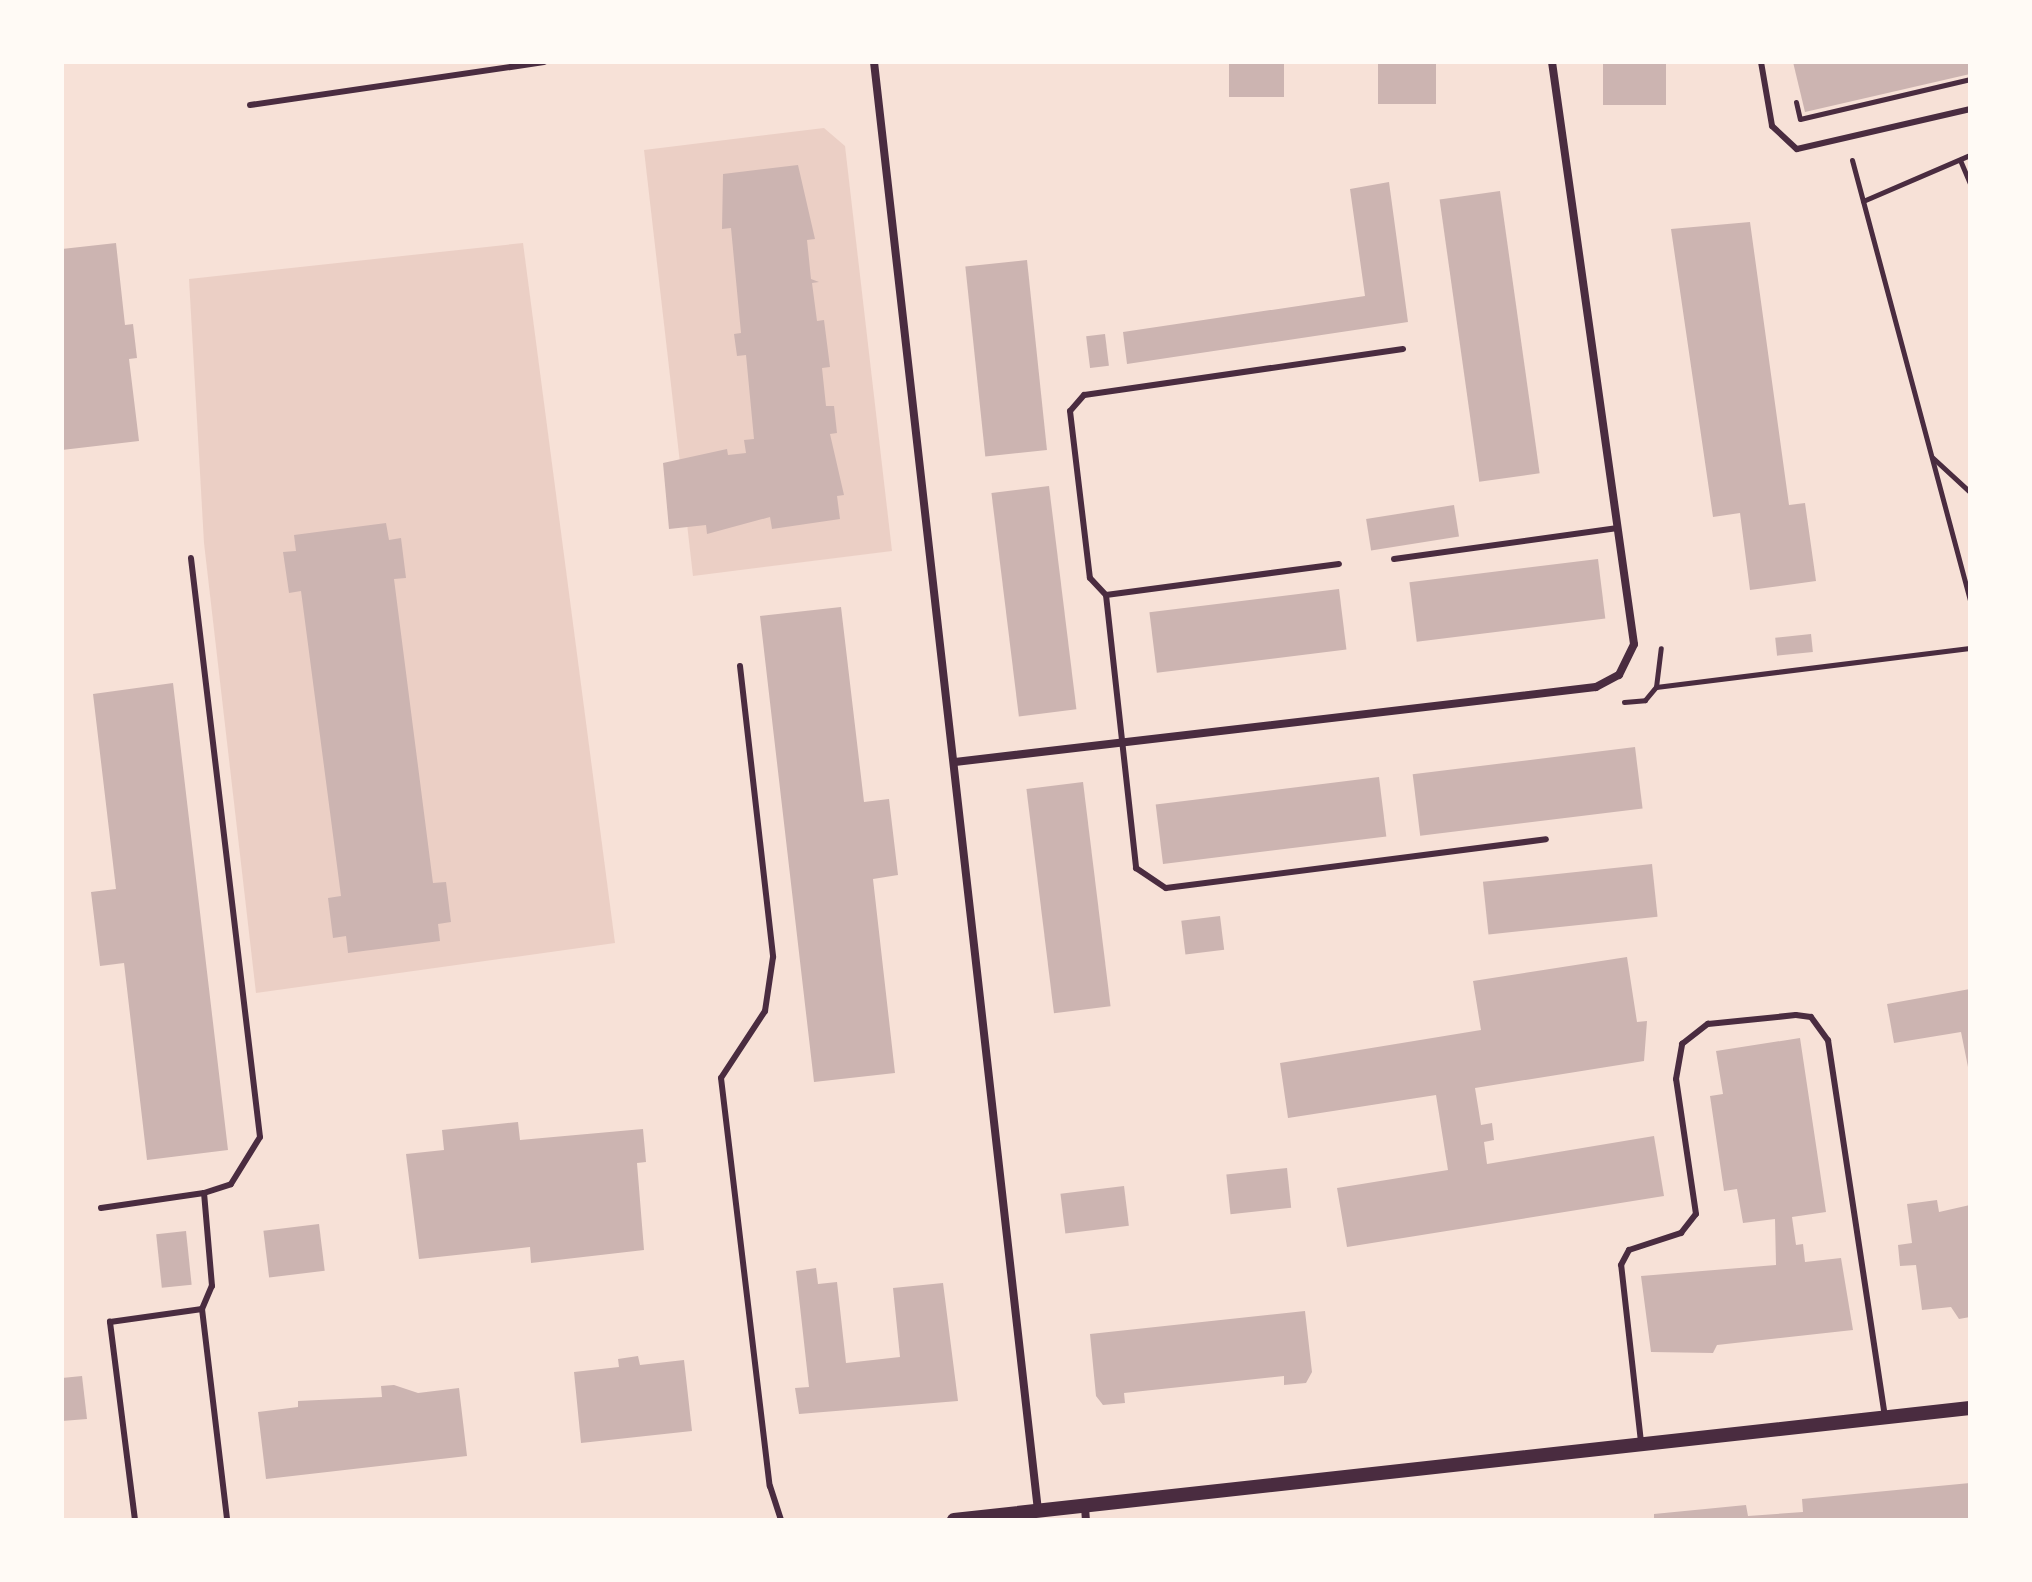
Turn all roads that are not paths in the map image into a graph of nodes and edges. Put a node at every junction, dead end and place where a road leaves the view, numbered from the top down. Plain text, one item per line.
1 (544, 62) edge
2 (874, 62) edge
3 (1552, 62) edge
4 (1761, 62) edge
5 (250, 105) dead end
6 (1970, 109) edge
7 (1403, 349) dead end
8 (1616, 528) junction
9 (191, 558) dead end
10 (1394, 559) dead end
11 (1339, 564) dead end
12 (1106, 595) junction
13 (740, 666) dead end
14 (1120, 743) junction
15 (955, 762) junction
16 (1546, 839) dead end
17 (204, 1193) junction
18 (101, 1208) dead end
19 (202, 1309) junction
20 (1970, 1408) edge
21 (1885, 1417) junction
22 (1642, 1445) junction
23 (1038, 1511) junction
24 (1086, 1514) edge
25 (135, 1520) edge
26 (227, 1520) edge
27 (781, 1520) edge
28 (954, 1520) edge

1 - 5 lane
2 - 15 street
3 - 8 street
4 - 6 lane
7 - 12 lane
8 - 10 lane
8 - 14 street
9 - 17 lane
11 - 12 lane
12 - 14 lane
13 - 27 lane
14 - 15 street
14 - 16 lane
15 - 23 street
17 - 18 lane
17 - 19 lane
19 - 25 lane
19 - 26 lane
20 - 21 street
21 - 22 street
21 - 22 lane
22 - 24 street
23 - 24 street
23 - 28 street

